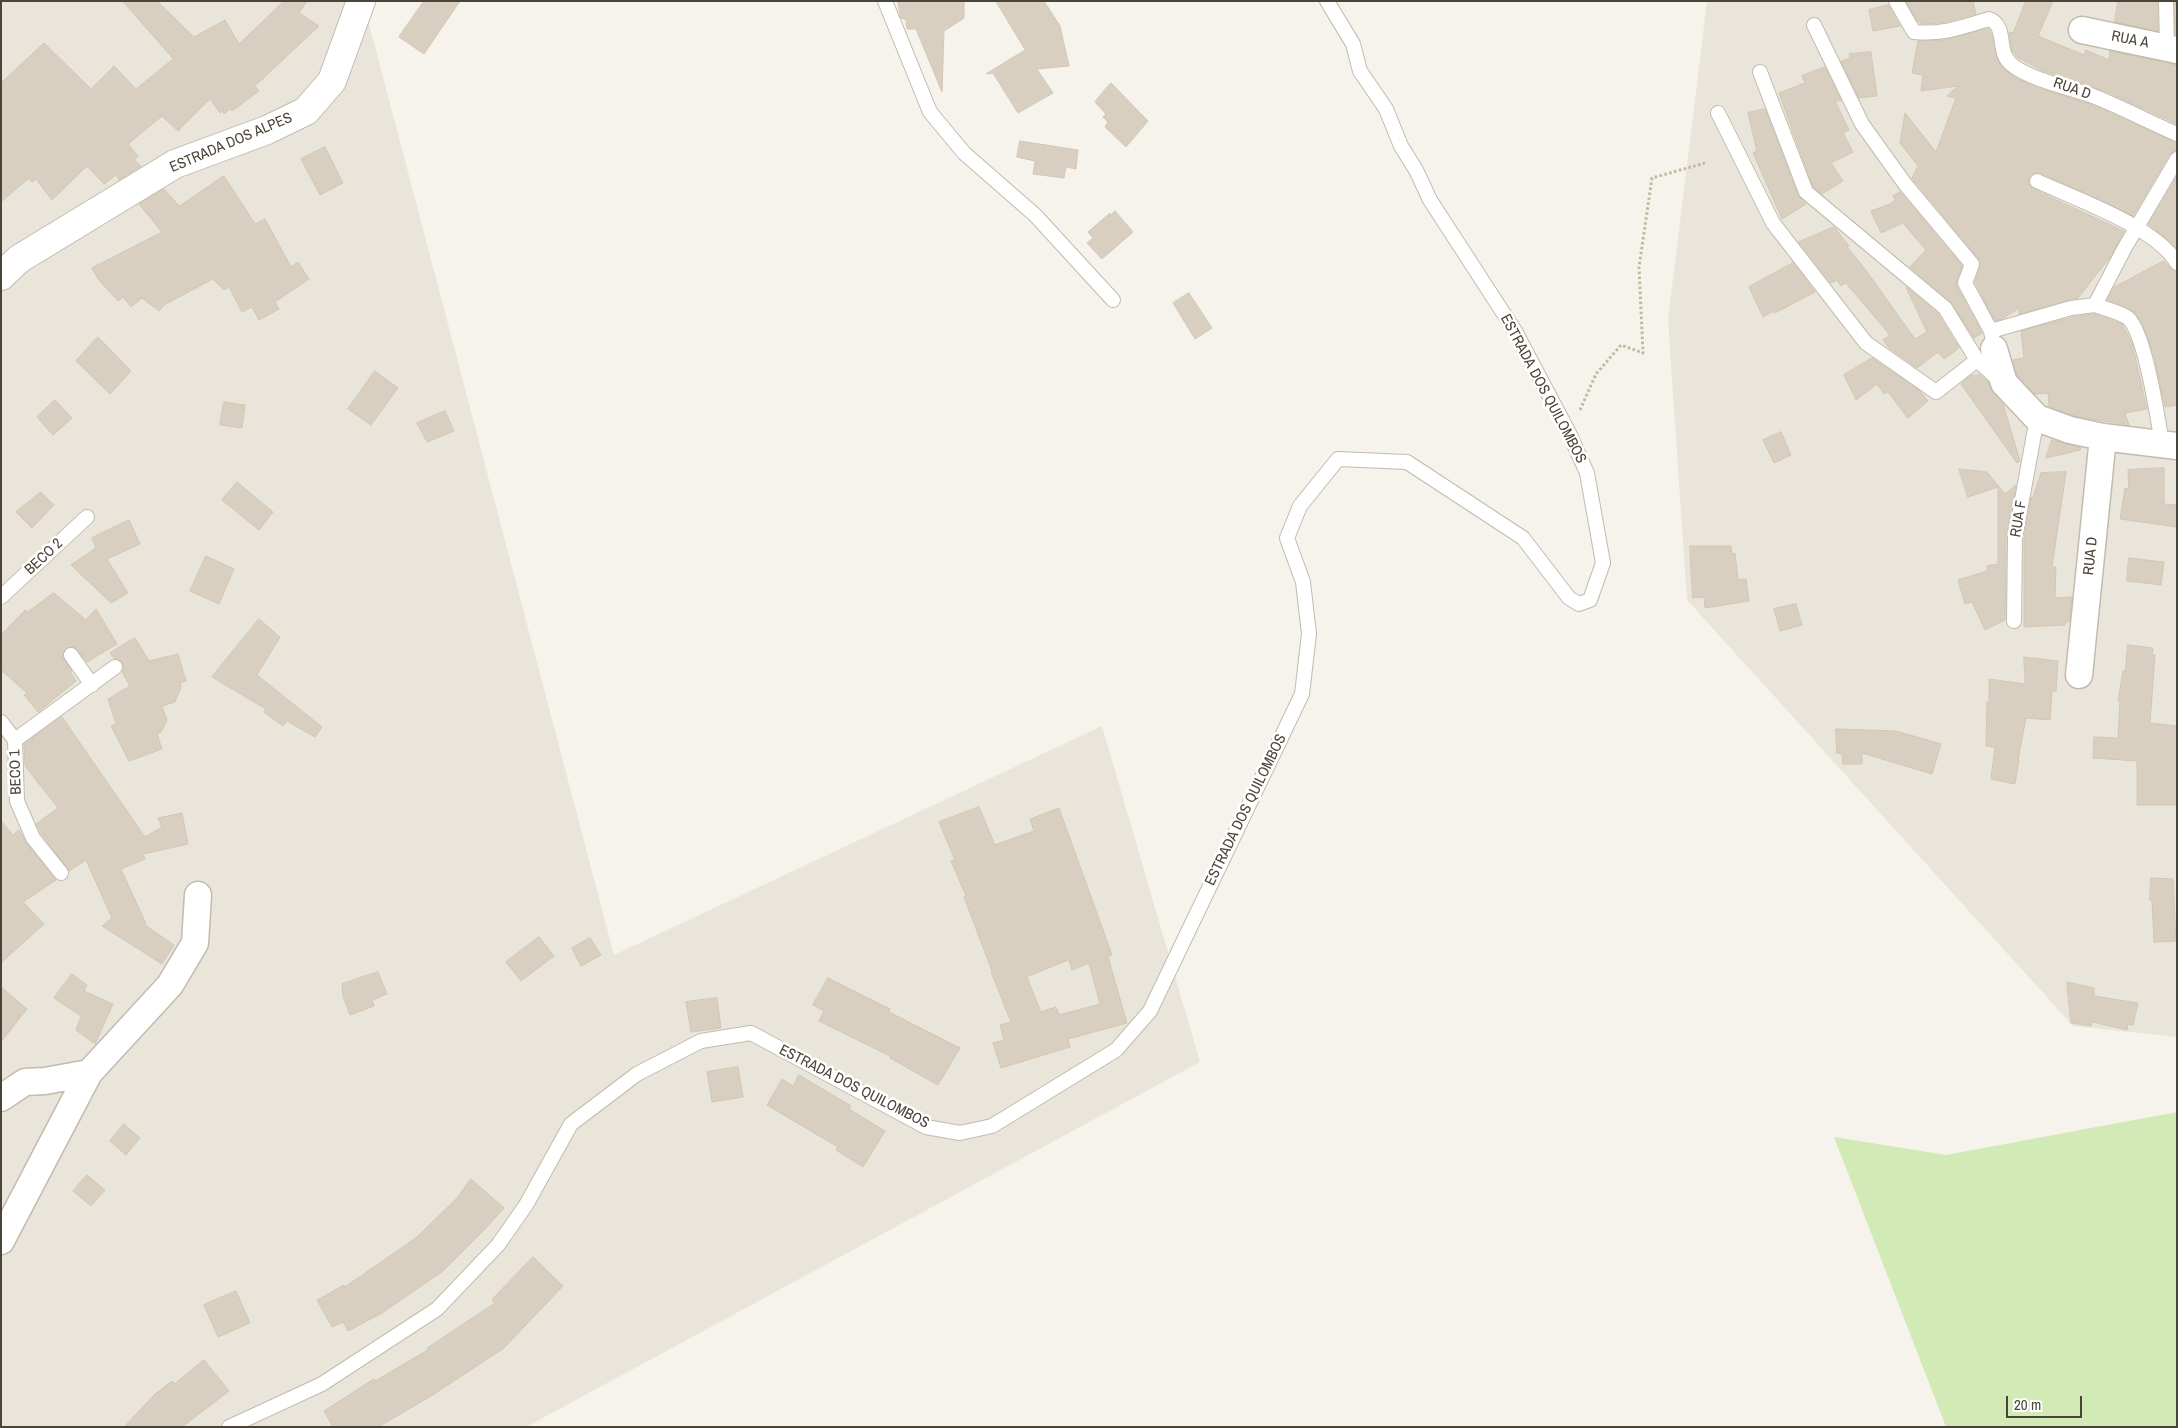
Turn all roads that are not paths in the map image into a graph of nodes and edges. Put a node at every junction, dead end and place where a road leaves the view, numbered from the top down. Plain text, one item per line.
1 (361, 1) edge
2 (885, 1) edge
3 (1327, 1) edge
4 (1896, 1) edge
5 (2166, 1) edge
6 (1814, 25) dead end
7 (2082, 30) dead end
8 (2172, 49) edge
9 (1760, 72) dead end
10 (1718, 113) dead end
11 (2177, 134) edge
12 (2177, 158) edge
13 (2038, 181) dead end
14 (2137, 227) junction
15 (2177, 263) edge
16 (1, 276) edge
17 (1113, 300) dead end
18 (2095, 305) junction
19 (1987, 347) junction
20 (2037, 418) junction
21 (2103, 437) junction
22 (2169, 445) edge
23 (87, 517) dead end
24 (1, 597) edge
25 (2014, 620) dead end
26 (71, 655) dead end
27 (115, 667) dead end
28 (2079, 675) dead end
29 (92, 685) junction
30 (1, 722) edge
31 (15, 740) junction
32 (61, 873) dead end
33 (198, 895) dead end
34 (89, 1073) junction
35 (1, 1098) edge
36 (1, 1241) edge
37 (229, 1427) edge

1 - 16 street, ESTRADA DOS ALPES
2 - 17 lane
3 - 37 lane, ESTRADA DOS QUILOMBOS
4 - 11 lane, RUA D
5 - 8 lane
6 - 19 lane
7 - 8 street, RUA A
9 - 19 lane
10 - 19 lane
12 - 14 lane
13 - 14 lane
14 - 15 lane
14 - 18 lane
18 - 19 lane
18 - 22 lane
19 - 20 street
20 - 21 street
20 - 25 lane, RUA F
21 - 22 street
21 - 28 street, RUA D
23 - 24 lane, BECO 2
26 - 29 lane
27 - 29 lane
29 - 31 lane
30 - 31 lane, BECO 1
31 - 32 lane, BECO 1
33 - 34 street
34 - 35 street
34 - 36 street

